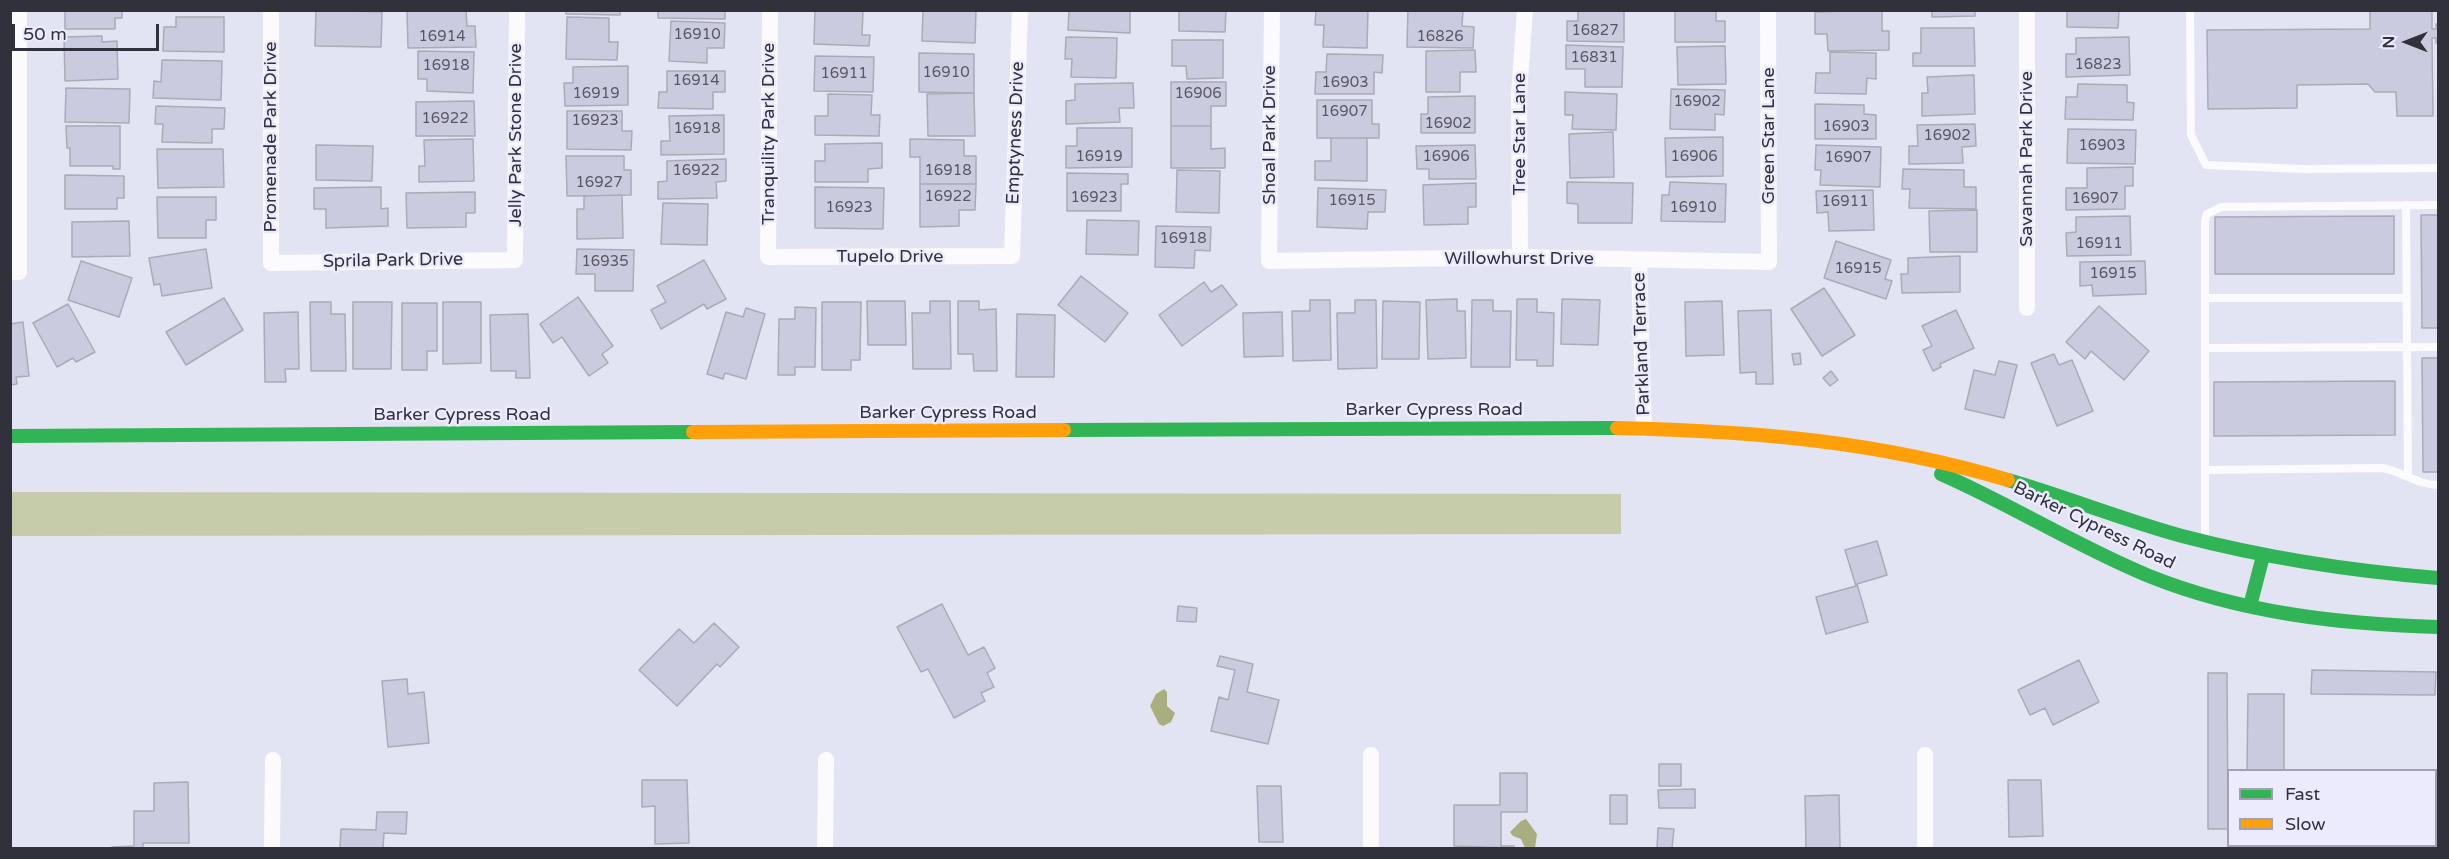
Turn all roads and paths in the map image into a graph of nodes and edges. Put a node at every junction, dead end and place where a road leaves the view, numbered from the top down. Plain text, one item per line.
1 (19, 10) edge
2 (271, 10) edge
3 (517, 10) edge
4 (770, 10) edge
5 (1020, 10) edge
6 (1272, 10) edge
7 (1525, 10) edge
8 (1768, 10) edge
9 (2027, 10) edge
10 (2190, 10) edge
11 (2439, 168) edge
12 (2406, 205) junction
13 (2439, 205) edge
14 (1012, 256) joint
15 (768, 257) joint
16 (1521, 257) junction
17 (515, 260) joint
18 (1639, 260) junction
19 (1269, 261) joint
20 (271, 262) joint
21 (1769, 262) joint
22 (15, 272) edge
23 (2205, 298) junction
24 (2407, 298) junction
25 (2027, 308) dead end
26 (2407, 347) junction
27 (2439, 347) edge
28 (2205, 348) junction
29 (1644, 429) junction
30 (10, 436) edge
31 (1884, 450) junction
32 (2205, 470) junction
33 (2408, 477) junction
34 (2439, 485) edge
35 (2205, 541) junction
36 (2263, 556) junction
37 (2439, 578) edge
38 (2250, 606) junction
39 (2439, 627) edge
40 (1371, 755) dead end
41 (1925, 755) dead end
42 (273, 760) dead end
43 (826, 760) dead end
44 (272, 849) edge
45 (825, 849) edge
46 (1371, 849) edge
47 (1925, 849) edge

1 - 22 street
2 - 20 street, Promenade Park Drive
3 - 17 street, Jelly Park Stone Drive
4 - 15 street, Tranquility Park Drive
5 - 14 street, Emptyness Drive
6 - 19 street, Shoal Park Drive
7 - 16 street, Tree Star Lane
8 - 21 street, Green Star Lane
9 - 25 street, Savannah Park Drive
10 - 11 lane
12 - 13 lane
12 - 23 lane
12 - 24 lane
14 - 15 street, Tupelo Drive
16 - 18 street, Willowhurst Drive
16 - 19 street, Willowhurst Drive
17 - 20 street, Sprila Park Drive
18 - 21 street, Willowhurst Drive
18 - 29 street, Parkland Terrace
23 - 24 lane
23 - 28 lane
24 - 26 lane
26 - 27 lane
26 - 28 lane
26 - 33 lane
28 - 32 lane
29 - 30 street, Barker Cypress Road
29 - 31 street, Barker Cypress Road
31 - 35 street, Barker Cypress Road
31 - 38 street, Barker Cypress Road
32 - 33 lane
32 - 35 lane
33 - 34 lane
35 - 36 street, Barker Cypress Road
36 - 37 street, Barker Cypress Road
36 - 38 street
38 - 39 street, Barker Cypress Road
40 - 46 street
41 - 47 street
42 - 44 street
43 - 45 street

